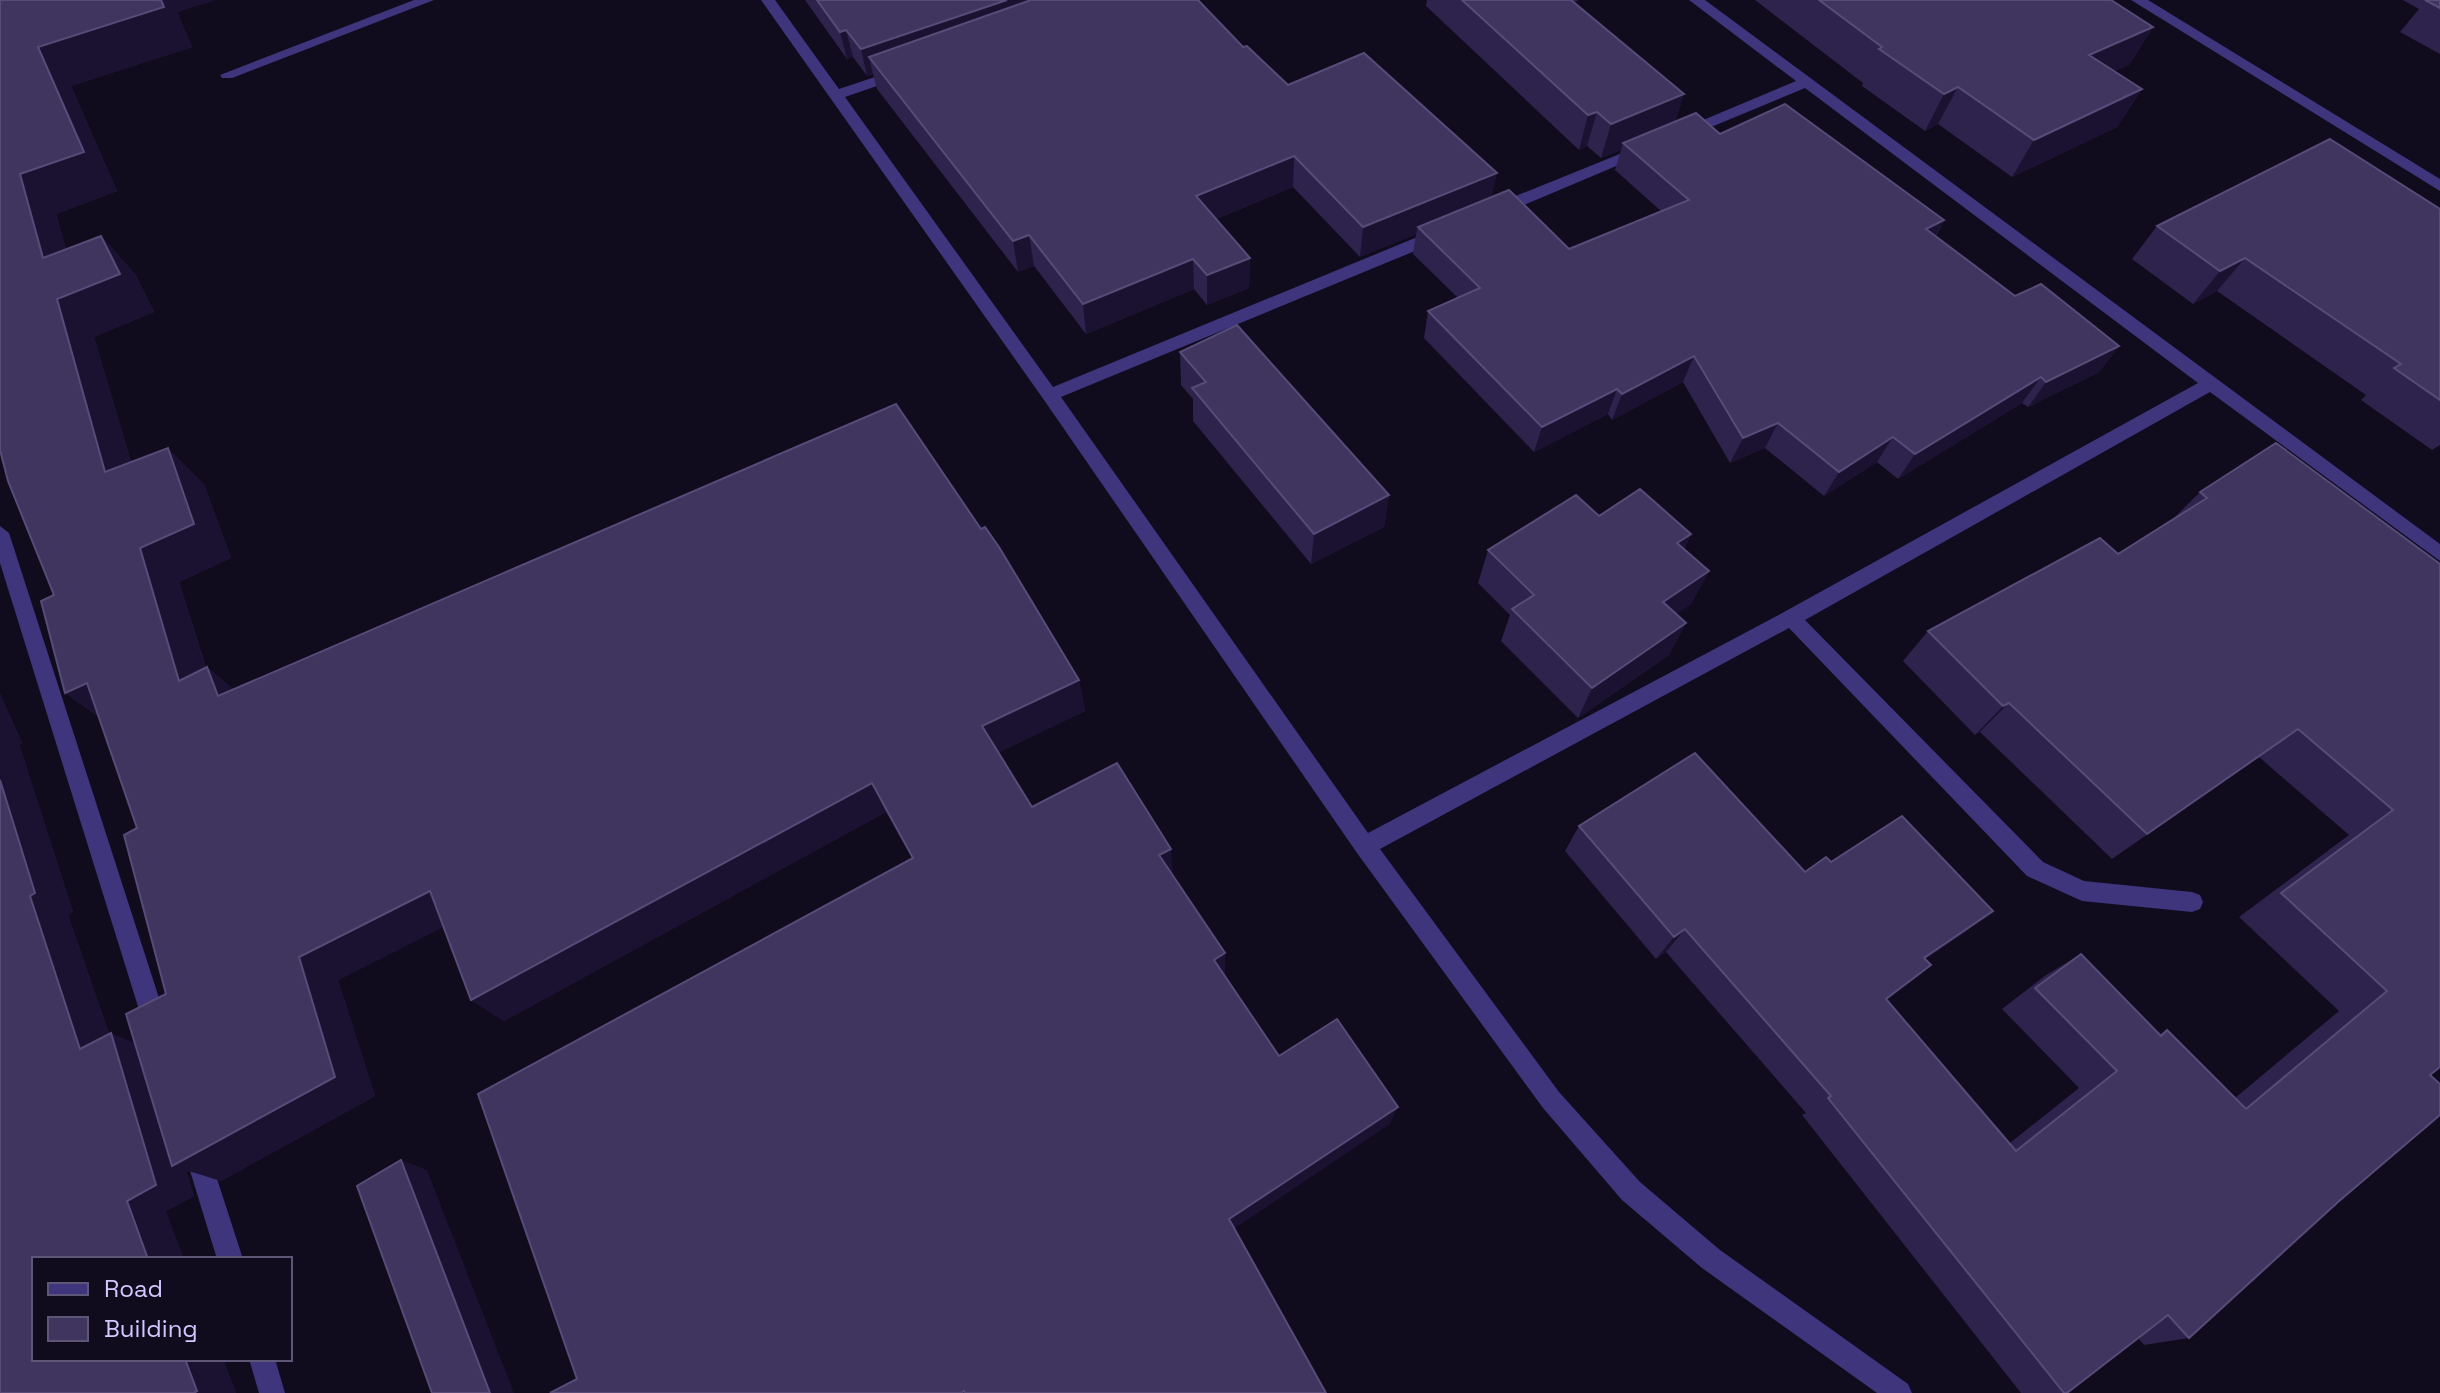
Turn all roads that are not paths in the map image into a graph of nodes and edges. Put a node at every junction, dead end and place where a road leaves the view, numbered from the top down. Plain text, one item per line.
1 (427, 0) edge
2 (768, 0) edge
3 (1696, 0) edge
4 (2138, 0) edge
5 (909, 70) edge
6 (227, 75) dead end
7 (1807, 82) junction
8 (836, 95) junction
9 (2440, 186) edge
10 (1487, 214) edge
11 (1458, 227) edge
12 (2211, 383) junction
13 (1050, 395) junction
14 (0, 533) edge
15 (2440, 554) edge
16 (1791, 618) junction
17 (1365, 846) junction
18 (2192, 902) dead end
19 (163, 1047) edge
20 (187, 1123) edge
21 (229, 1257) edge
22 (263, 1361) edge
23 (272, 1393) edge
24 (1899, 1393) edge

1 - 6 street
2 - 8 street
3 - 7 street
4 - 9 street
5 - 8 street
7 - 10 street
7 - 12 street
8 - 13 street
11 - 13 street
12 - 15 street
12 - 16 street
13 - 17 street
14 - 19 street
16 - 17 street
16 - 18 street
17 - 24 street
20 - 21 street
22 - 23 street

